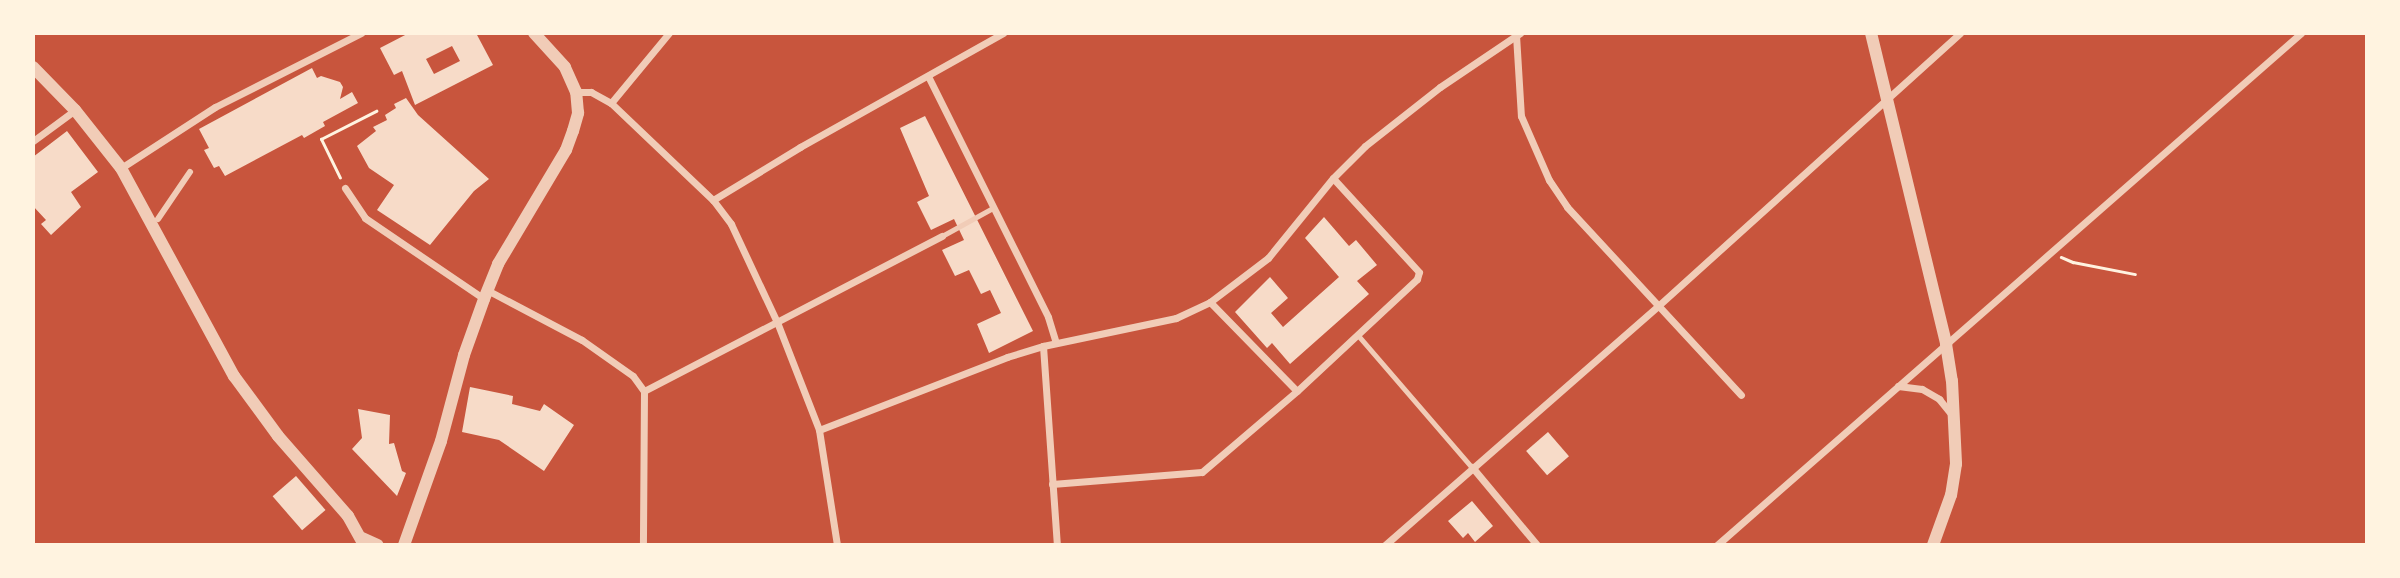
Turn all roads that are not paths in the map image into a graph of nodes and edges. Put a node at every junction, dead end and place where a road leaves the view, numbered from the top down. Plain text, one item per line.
1 (361, 33) edge
2 (534, 33) edge
3 (668, 33) edge
4 (1003, 33) edge
5 (1871, 33) edge
6 (1960, 33) edge
7 (2301, 33) edge
8 (1518, 34) edge
9 (33, 67) edge
10 (928, 76) junction
11 (576, 92) junction
12 (1886, 100) junction
13 (611, 103) junction
14 (75, 110) junction
15 (33, 141) edge
16 (121, 168) junction
17 (190, 172) dead end
18 (1333, 178) junction
19 (345, 188) road end
20 (713, 200) junction
21 (993, 208) junction
22 (158, 219) dead end
23 (942, 236) joint
24 (486, 294) junction
25 (1210, 302) junction
26 (1658, 306) junction
27 (778, 322) junction
28 (1357, 334) junction
29 (1056, 343) junction
30 (1946, 344) junction
31 (1043, 346) junction
32 (1898, 386) junction
33 (644, 391) junction
34 (1297, 391) junction
35 (1741, 396) dead end
36 (1955, 418) junction
37 (819, 430) junction
38 (1472, 467) junction
39 (1052, 484) junction
40 (363, 541) edge
41 (378, 545) edge
42 (404, 545) edge
43 (643, 545) edge
44 (837, 545) edge
45 (1056, 545) edge
46 (1385, 545) edge
47 (1537, 545) edge
48 (1717, 545) edge
49 (1933, 545) edge

1 - 16 street
2 - 11 street
3 - 13 street
4 - 10 street
5 - 12 street
6 - 12 street
7 - 30 street
8 - 18 street
8 - 26 street
9 - 14 street
10 - 20 street
10 - 21 street
11 - 13 street
11 - 24 street
12 - 26 street
12 - 30 street
13 - 20 street
14 - 15 street
14 - 16 street
16 - 40 street
17 - 22 street
18 - 25 street
18 - 28 street
19 - 24 street
20 - 27 street
21 - 23 lane
21 - 29 street
23 - 27 street
24 - 33 street
24 - 42 street
25 - 29 street
25 - 34 street
26 - 35 street
26 - 38 street
27 - 33 street
27 - 37 street
28 - 34 street
28 - 38 lane
29 - 31 street
30 - 32 street
30 - 36 street
31 - 37 street
31 - 39 street
32 - 36 street
32 - 48 street
33 - 43 street
34 - 39 street
36 - 49 street
37 - 44 street
38 - 46 street
38 - 47 street
39 - 45 street
40 - 41 street

